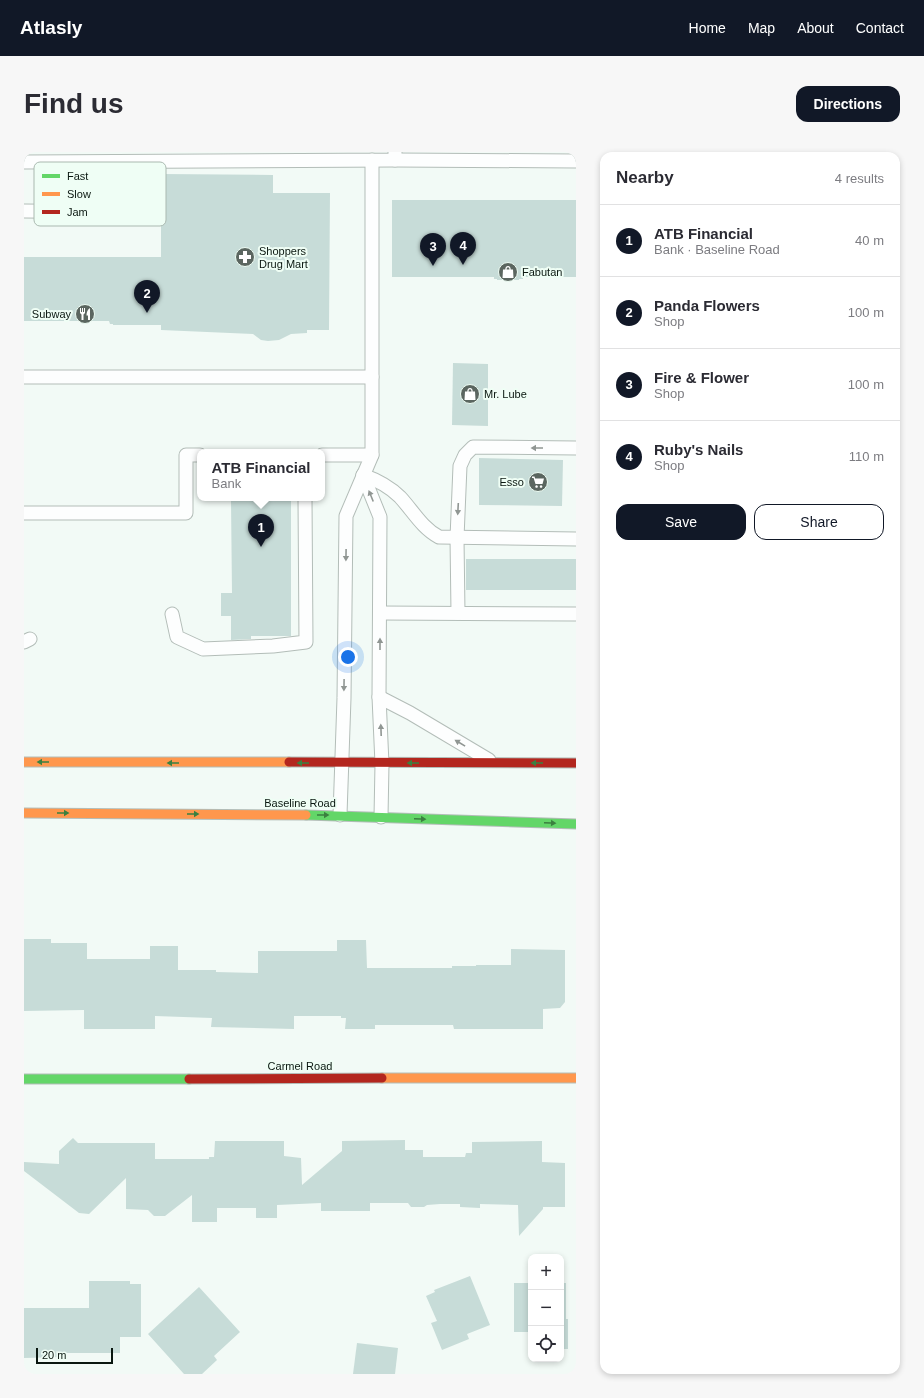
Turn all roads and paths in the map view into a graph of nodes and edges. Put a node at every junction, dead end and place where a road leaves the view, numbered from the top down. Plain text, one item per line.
1 (395, 156) edge
2 (372, 160) junction
3 (576, 161) edge
4 (24, 162) edge
5 (24, 211) edge
6 (34, 211) edge
7 (24, 377) edge
8 (372, 377) junction
9 (576, 448) edge
10 (197, 455) edge
11 (325, 455) edge
12 (372, 455) junction
13 (363, 475) junction
14 (305, 501) edge
15 (24, 513) edge
16 (457, 538) junction
17 (576, 539) edge
18 (380, 613) junction
19 (458, 613) junction
20 (172, 614) dead end
21 (576, 614) edge
22 (380, 697) junction
23 (24, 762) edge
24 (342, 763) junction
25 (494, 763) junction
26 (576, 763) edge
27 (382, 764) junction
28 (24, 813) edge
29 (340, 815) junction
30 (381, 817) junction
31 (576, 824) edge
32 (24, 1078) edge
33 (576, 1078) edge

1 - 2 lane
1 - 3 lane
2 - 4 lane
2 - 8 lane
5 - 6 lane
7 - 8 lane
8 - 12 lane
9 -> 16 lane
10 - 15 lane
11 - 12 lane
12 - 13 lane
13 - 16 lane
18 -> 13 lane
13 -> 24 lane
14 - 20 lane
16 - 17 lane
16 - 19 lane
18 - 19 lane
22 -> 18 lane
19 - 21 lane
25 -> 22 lane
27 -> 22 lane
24 -> 23 main road
24 - 27 main road
24 - 29 lane
26 -> 25 main road
25 -> 27 main road
27 - 30 lane
28 -> 29 main road, Baseline Road
29 - 30 main road, Baseline Road
30 -> 31 main road, Baseline Road
32 - 33 main road, Carmel Road

